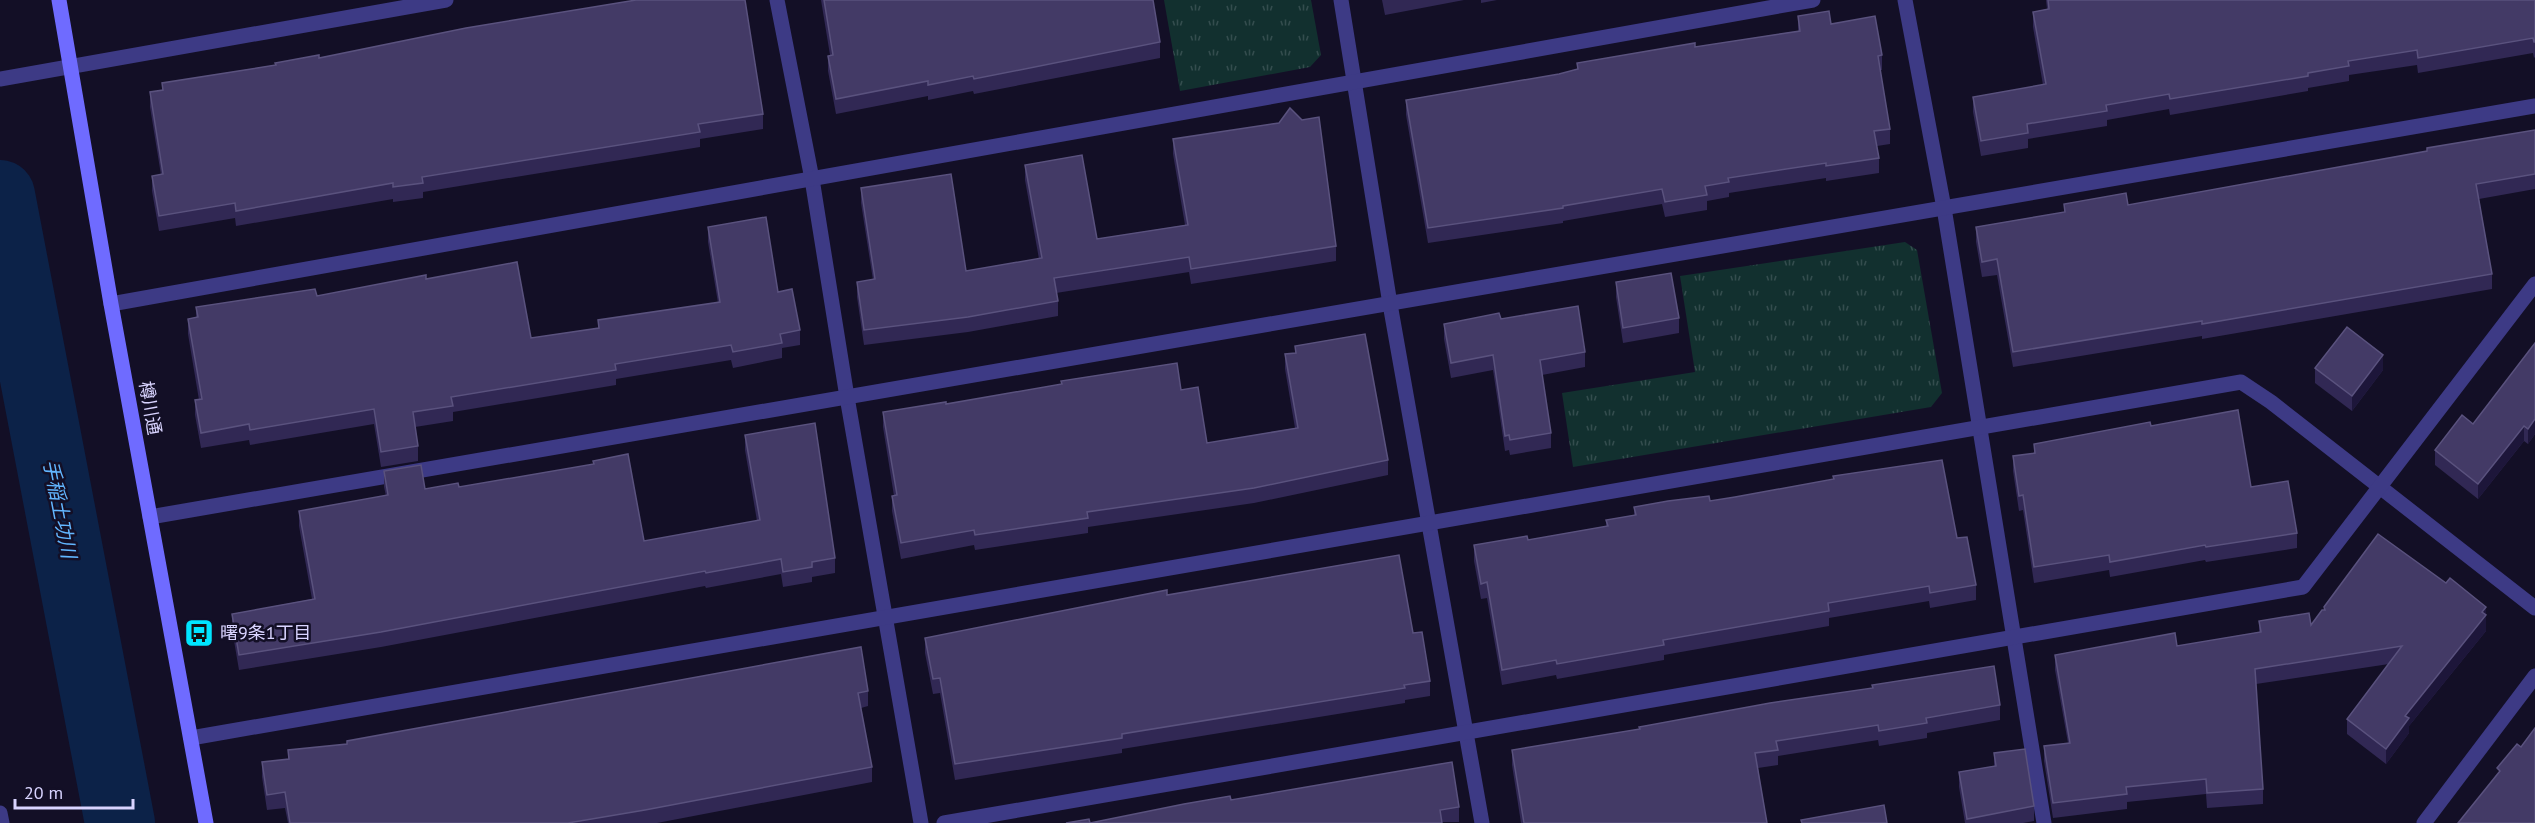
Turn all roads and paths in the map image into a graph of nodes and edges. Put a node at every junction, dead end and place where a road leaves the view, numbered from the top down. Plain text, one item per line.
1 (59, 0) edge
2 (446, 0) edge
3 (777, 0) edge
4 (1341, 0) edge
5 (1814, 0) edge
6 (1905, 0) edge
7 (69, 67) junction
8 (0, 80) edge
9 (1355, 82) junction
10 (2535, 106) edge
11 (812, 179) junction
12 (1944, 208) junction
13 (2535, 284) edge
14 (1390, 303) junction
15 (111, 304) junction
16 (847, 397) junction
17 (1979, 427) junction
18 (2380, 486) junction
19 (150, 517) junction
20 (1429, 523) junction
21 (2535, 608) edge
22 (885, 617) junction
23 (2013, 636) junction
24 (2535, 676) edge
25 (1466, 734) junction
26 (190, 738) junction
27 (0, 813) edge
28 (2, 823) edge
29 (206, 823) edge
30 (921, 823) edge
31 (944, 823) edge
32 (1482, 823) edge
33 (2044, 823) edge
34 (2424, 823) edge

1 - 7 street, 樽川通
2 - 7 street
3 - 11 street
4 - 9 street
5 - 9 street
6 - 12 street
7 - 8 street
7 - 15 street, 樽川通
9 - 11 street
9 - 14 street
10 - 12 street
11 - 15 street
11 - 16 street
12 - 14 street
12 - 17 street
13 - 18 street
14 - 16 street
14 - 20 street
15 - 19 street, 樽川通
16 - 19 street
16 - 22 street
17 - 18 street
17 - 20 street
17 - 23 street
18 - 21 street
18 - 23 street
19 - 26 street, 樽川通
20 - 22 street
20 - 25 street
22 - 26 street
22 - 30 street
23 - 25 street
23 - 33 street
24 - 34 street
25 - 31 street
25 - 32 street
26 - 29 street, 樽川通
27 - 28 street

